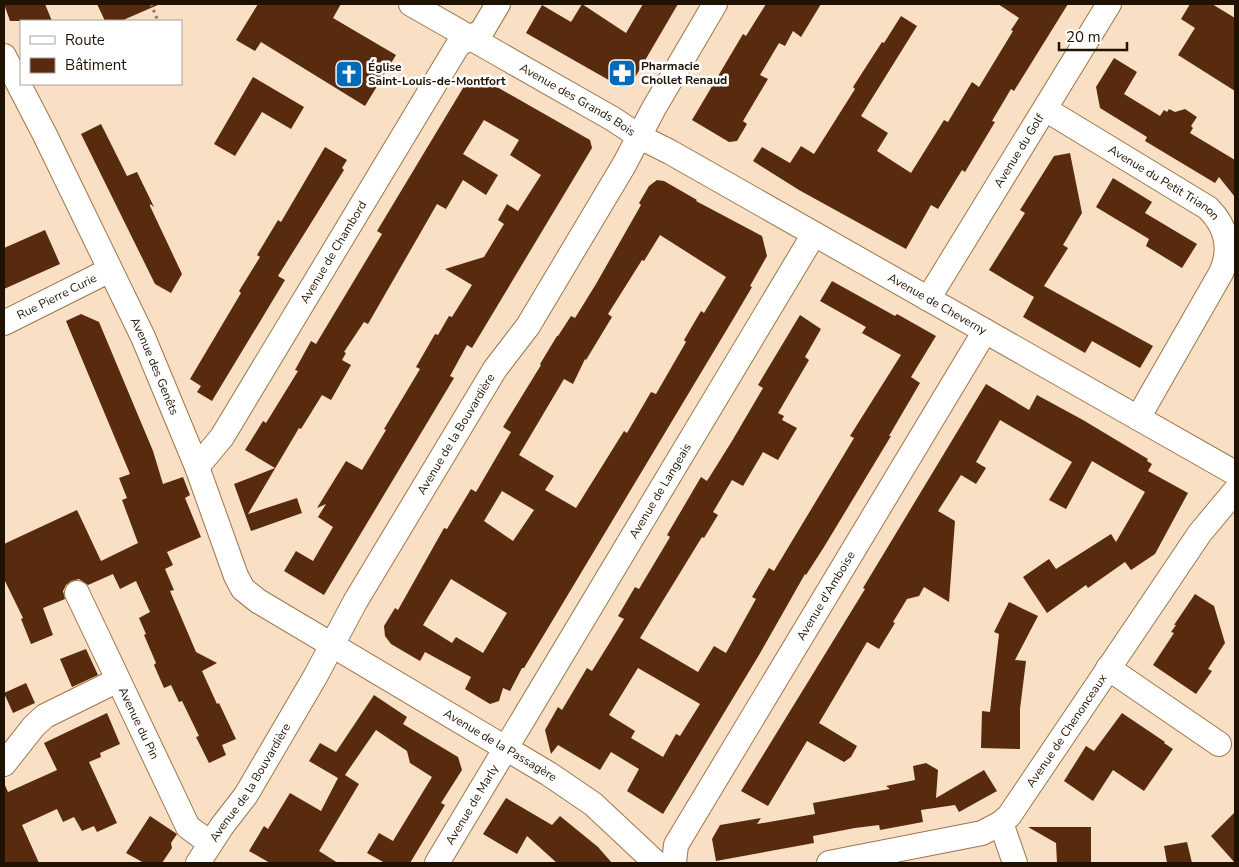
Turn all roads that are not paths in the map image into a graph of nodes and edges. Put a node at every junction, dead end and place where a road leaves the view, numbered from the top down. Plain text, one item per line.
1 (410, 4) edge
2 (498, 4) edge
3 (715, 4) edge
4 (1110, 4) edge
5 (470, 38) junction
6 (4, 56) edge
7 (1045, 108) junction
8 (640, 137) junction
9 (814, 234) junction
10 (110, 270) junction
11 (928, 299) junction
12 (4, 323) edge
13 (985, 331) junction
14 (1138, 418) junction
15 (197, 467) junction
16 (1235, 473) edge
17 (1235, 491) edge
18 (77, 594) dead end
19 (331, 645) junction
20 (1108, 668) junction
21 (118, 680) junction
22 (1219, 744) dead end
23 (506, 748) junction
24 (4, 764) edge
25 (1001, 823) junction
26 (210, 843) junction
27 (198, 863) edge
28 (438, 863) edge
29 (656, 863) edge
30 (674, 863) edge
31 (829, 863) edge
32 (1015, 863) edge

1 - 5 street, Avenue des Grands Bois
2 - 5 street, Avenue de Chambord
3 - 8 street, Avenue de la Bouvardière
4 - 7 street, Avenue du Golf
5 - 8 street, Avenue des Grands Bois
5 - 15 street, Avenue de Chambord
6 - 10 street, Avenue des Genêts
7 - 11 street, Avenue du Golf
7 - 14 street, Avenue du Petit Trianon
8 - 9 street, Avenue de Cheverny
8 - 19 street, Avenue de la Bouvardière
9 - 11 street, Avenue de Cheverny
9 - 23 street, Avenue de Langeais
10 - 12 street, Rue Pierre Curie
10 - 15 street, Avenue des Genêts
11 - 13 street, Avenue de Cheverny
13 - 14 street, Avenue de Cheverny
13 - 30 street, Avenue d'Amboise
14 - 16 street, Avenue de Cheverny
15 - 19 street, Avenue des Genêts
17 - 20 street, Avenue de Chenonceaux
18 - 21 street, Avenue du Pin
19 - 23 street, Avenue de la Passagère
19 - 26 street, Avenue de la Bouvardière
20 - 22 street
20 - 25 street, Avenue de Chenonceaux
21 - 24 street
21 - 26 street, Avenue du Pin
23 - 28 street, Avenue de Marly
23 - 29 street, Avenue de la Passagère
25 - 31 street, Avenue de Chenonceaux
25 - 32 street
26 - 27 street, Avenue de la Bouvardière

